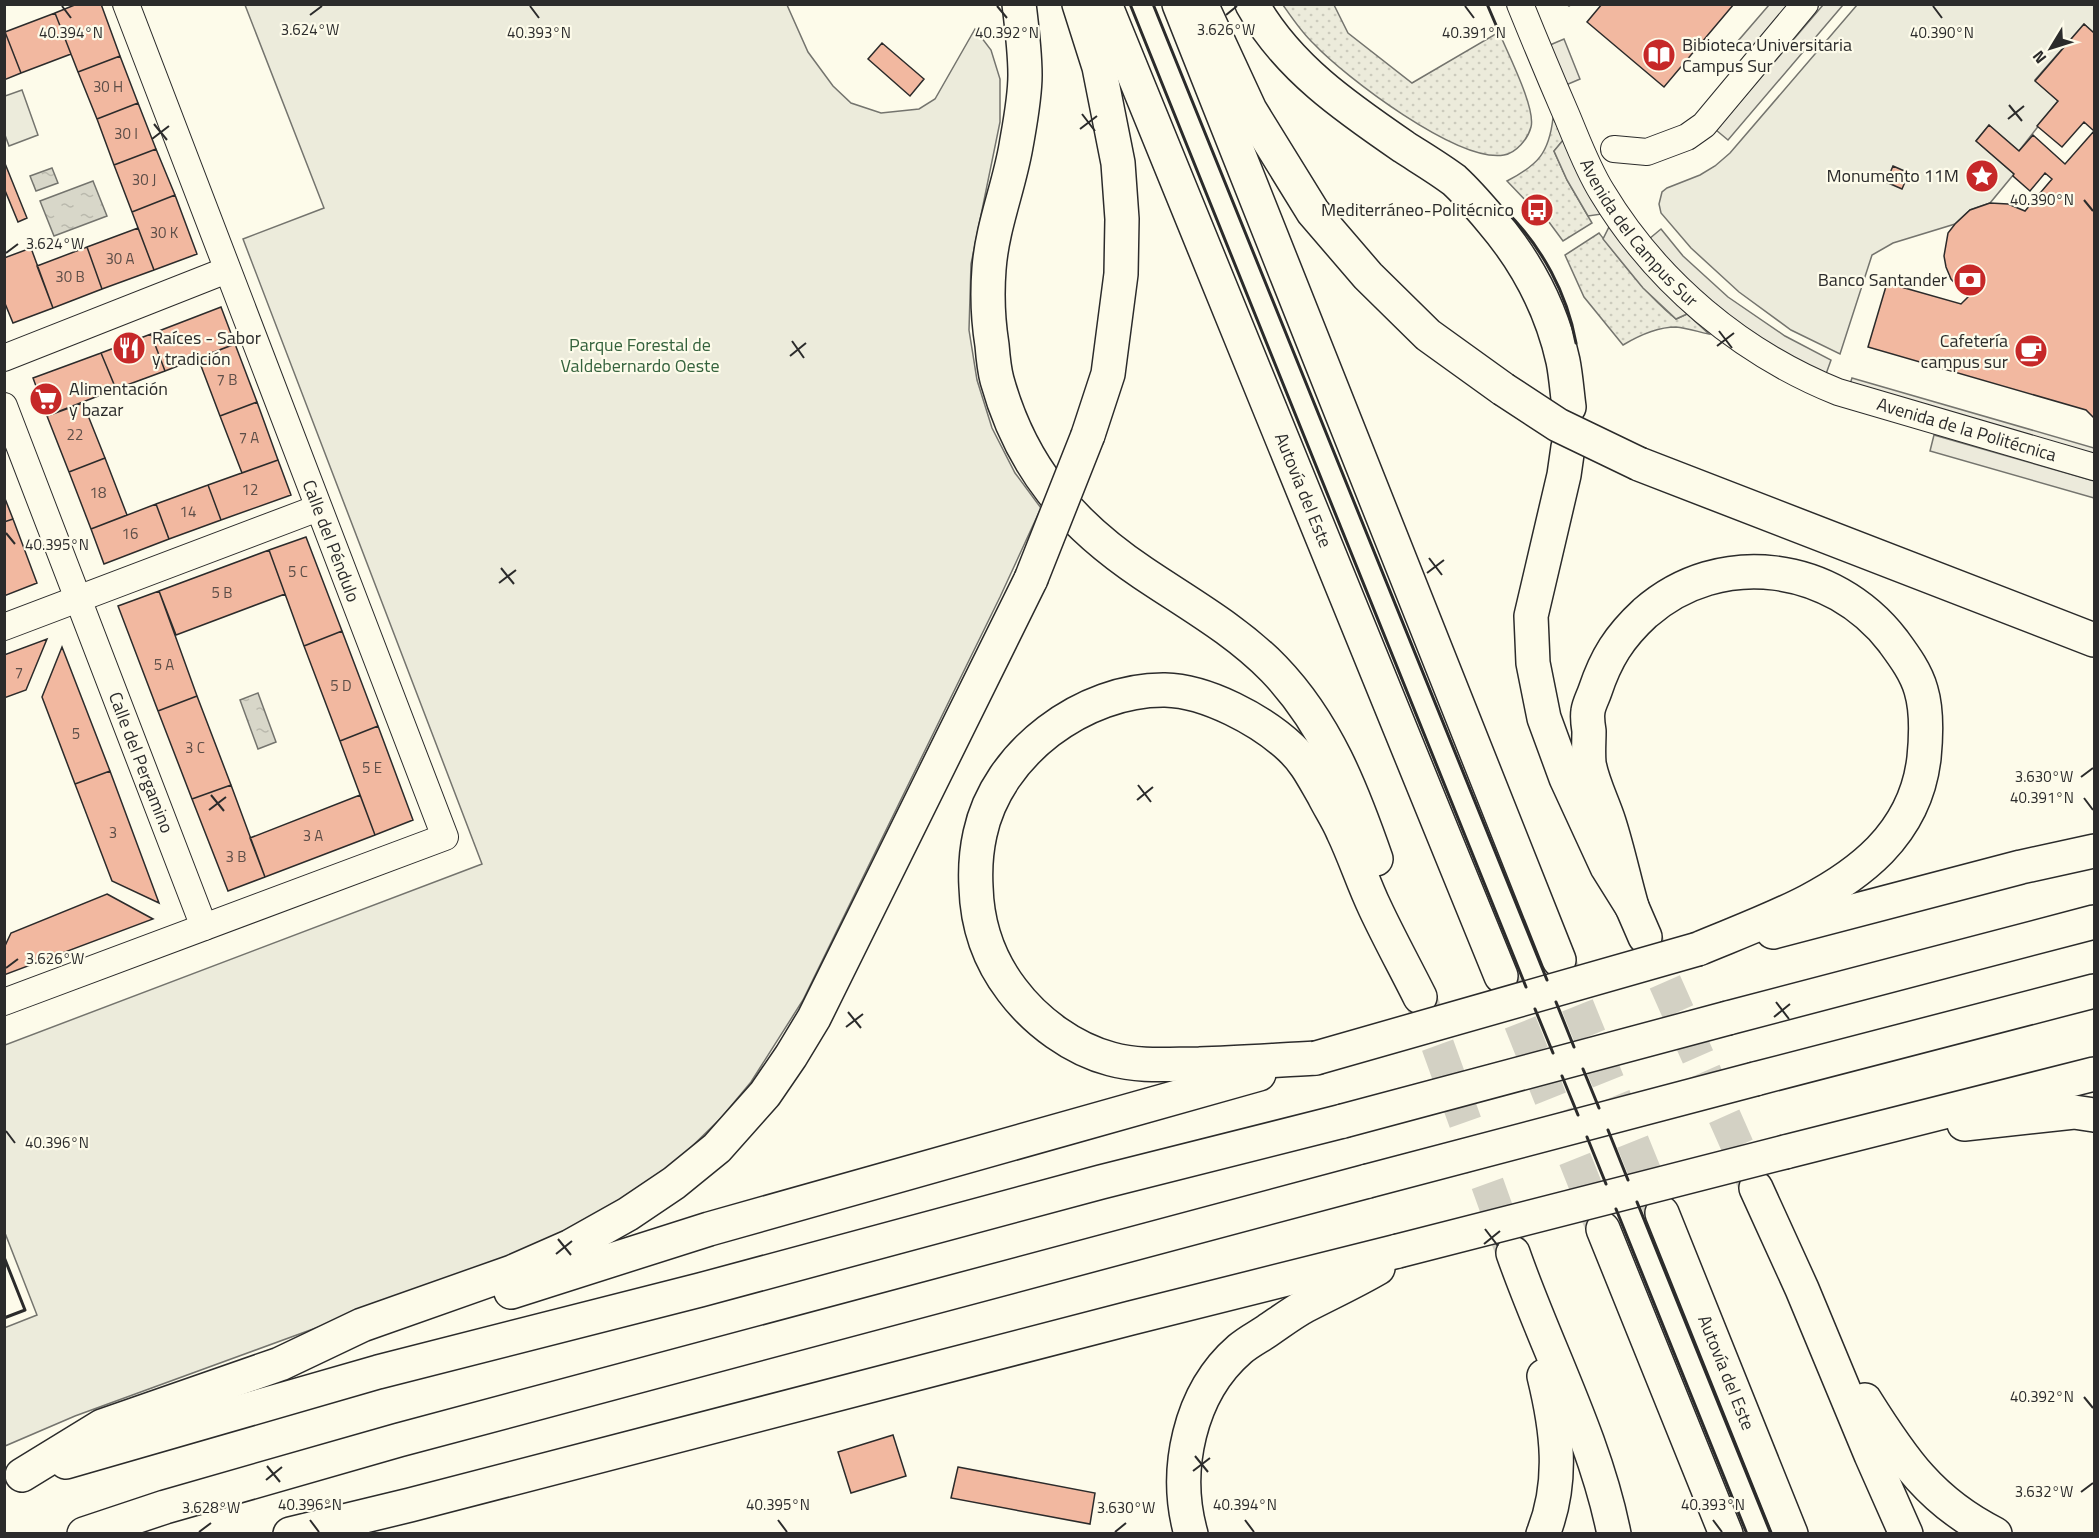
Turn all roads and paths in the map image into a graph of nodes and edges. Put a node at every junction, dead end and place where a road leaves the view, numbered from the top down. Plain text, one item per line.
1 (126, 4) edge
2 (1019, 4) edge
3 (1079, 4) edge
4 (1105, 4) edge
5 (1179, 4) edge
6 (1201, 4) edge
7 (1252, 4) edge
8 (1520, 4) edge
9 (1805, 4) edge
10 (1614, 149) dead end
11 (227, 270) junction
12 (4, 358) edge
13 (1838, 392) joint
14 (4, 406) edge
15 (1569, 407) dead end
16 (1568, 447) dead end
17 (2094, 467) edge
18 (318, 508) junction
19 (79, 598) junction
20 (4, 627) edge
21 (2094, 639) edge
22 (2094, 851) edge
23 (2094, 922) edge
24 (204, 927) junction
25 (1698, 949) junction
26 (1559, 960) tunnel mouth
27 (1501, 976) tunnel mouth
28 (2094, 991) edge
29 (4, 1002) edge
30 (1316, 1058) junction
31 (2094, 1074) edge
32 (2094, 1115) edge
33 (1785, 1152) junction
34 (1756, 1188) tunnel mouth
35 (1662, 1213) tunnel mouth
36 (1603, 1229) tunnel mouth
37 (1398, 1251) junction
38 (1513, 1253) tunnel mouth
39 (1803, 1288) junction
40 (1526, 1290) junction
41 (280, 1364) junction
42 (13, 1478) edge
43 (84, 1533) edge
44 (290, 1533) edge
45 (1191, 1533) edge
46 (1544, 1533) edge
47 (1614, 1533) edge
48 (1726, 1533) edge
49 (1791, 1533) edge
50 (1906, 1533) edge
51 (1995, 1533) edge

1 - 11 street, Calle del Péndulo
2 - 30 highway
3 - 41 highway, bridge
4 - 27 highway, Autovía del Este
5 - 26 highway
6 - 21 highway, bridge
7 - 15 highway
8 - 13 street, Avenida del Campus Sur
9 - 10 street
11 - 12 street
11 - 18 street, Calle del Péndulo
13 - 17 street, Avenida de la Politécnica
14 - 19 street, Calle del Pergamino
16 - 25 highway
18 - 19 street
18 - 24 street, Calle del Péndulo
19 - 20 street
19 - 24 street, Calle del Pergamino
22 - 25 highway
23 - 42 highway, bridge
24 - 29 street
25 - 30 highway, bridge
28 - 43 highway, bridge
30 - 41 highway
31 - 33 highway
32 - 33 highway
33 - 37 highway, bridge
34 - 39 highway
35 - 49 highway, Autovía del Este
36 - 48 highway
37 - 44 highway
37 - 45 highway
38 - 40 highway
39 - 50 highway
39 - 51 highway
40 - 46 highway
40 - 47 highway
41 - 42 highway

